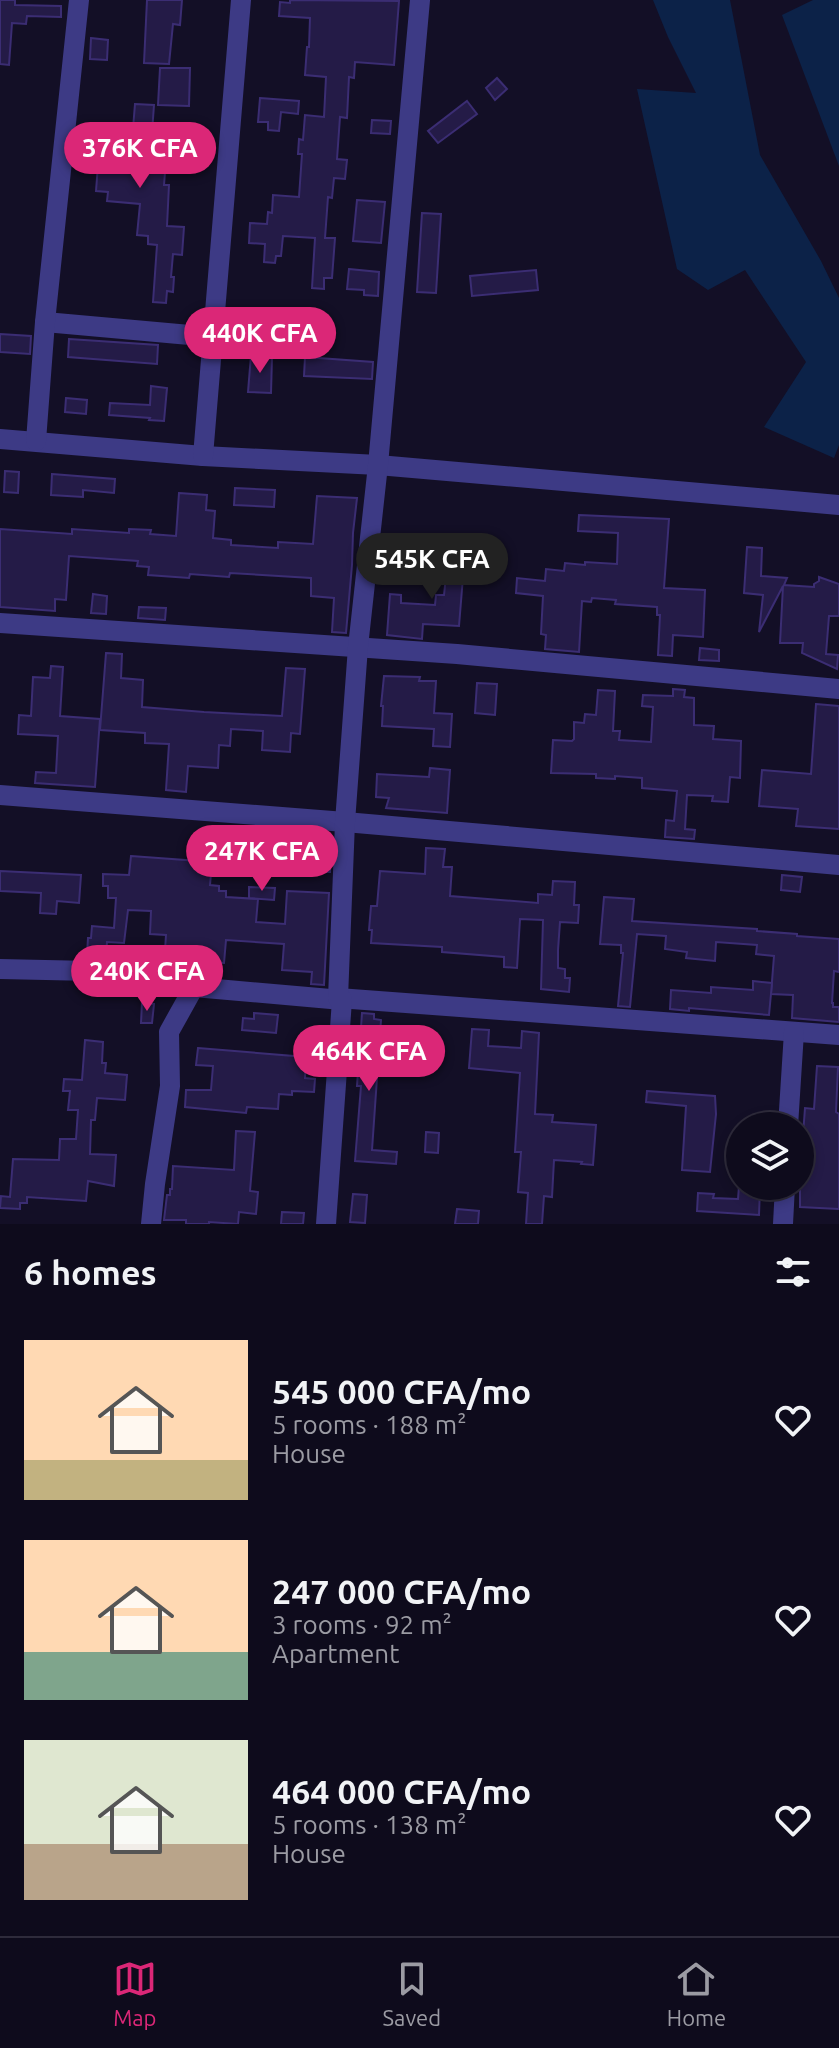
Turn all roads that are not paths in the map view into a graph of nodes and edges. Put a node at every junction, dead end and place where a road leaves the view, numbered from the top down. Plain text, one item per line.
1 (79, 0) edge
2 (241, 0) edge
3 (420, 0) edge
4 (45, 322) junction
5 (212, 337) junction
6 (0, 439) edge
7 (36, 441) junction
8 (203, 456) junction
9 (378, 465) junction
10 (839, 505) edge
11 (0, 623) edge
12 (358, 647) junction
13 (839, 689) edge
14 (0, 795) edge
15 (345, 822) junction
16 (839, 865) edge
17 (0, 969) edge
18 (194, 987) junction
19 (340, 999) junction
20 (794, 1032) junction
21 (839, 1035) edge
22 (789, 1112) edge
23 (784, 1200) edge
24 (151, 1224) edge
25 (326, 1224) edge
26 (783, 1224) edge

1 - 4 street
2 - 5 street
3 - 9 street
4 - 5 street
4 - 7 street
5 - 8 street
6 - 7 street
7 - 8 street
8 - 9 street
9 - 10 street
9 - 12 street
11 - 12 street
12 - 13 street
12 - 15 street
14 - 15 street
15 - 16 street
15 - 19 street
17 - 18 street
18 - 19 street
18 - 24 street
19 - 20 street
19 - 25 street
20 - 21 street
20 - 22 street
23 - 26 street

